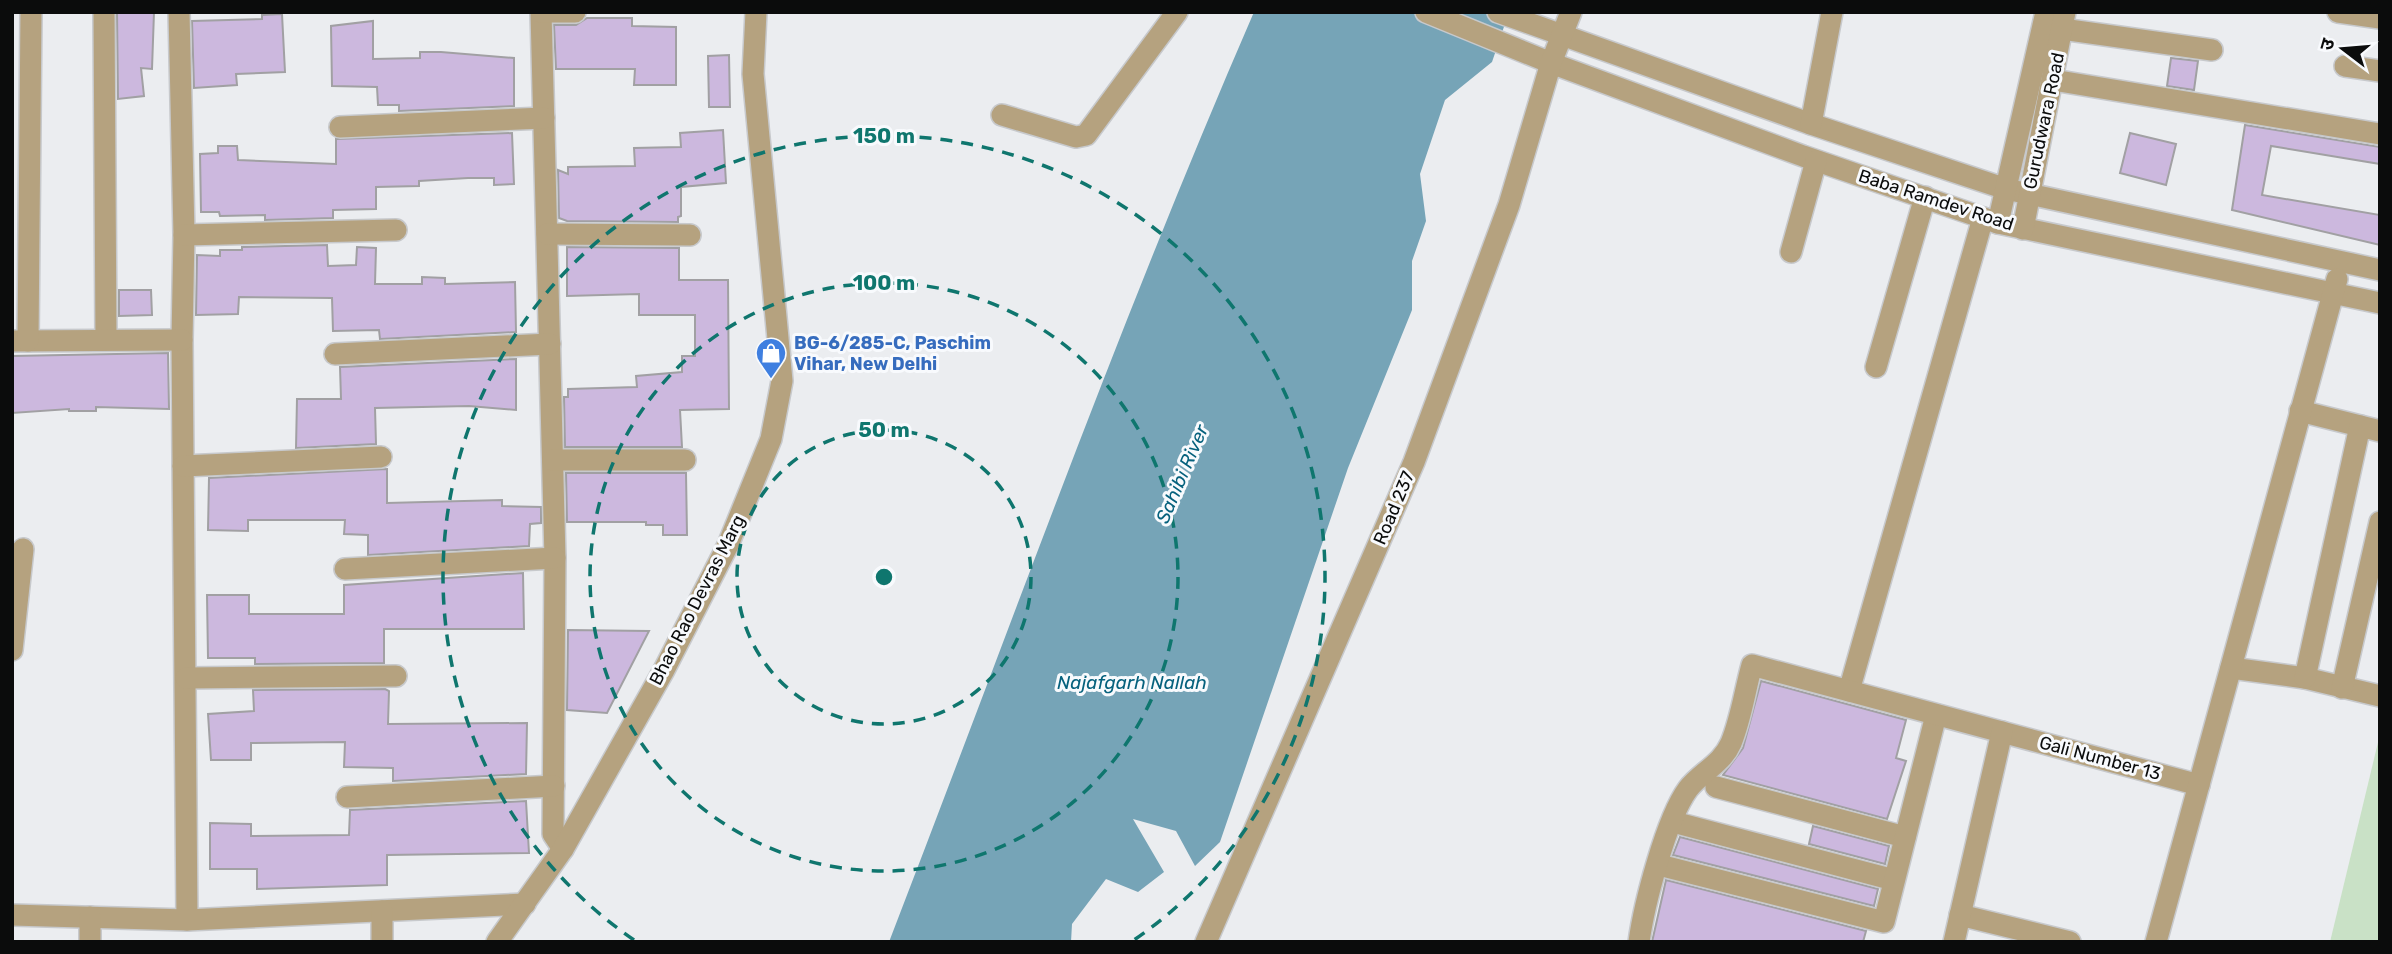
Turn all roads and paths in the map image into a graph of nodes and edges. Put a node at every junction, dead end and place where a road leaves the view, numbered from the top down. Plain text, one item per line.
1 (32, 12) edge
2 (104, 12) edge
3 (179, 12) edge
4 (186, 12) edge
5 (541, 12) edge
6 (575, 12) edge
7 (756, 12) edge
8 (1177, 12) edge
9 (1426, 12) edge
10 (1571, 12) edge
11 (1832, 12) edge
12 (2046, 12) edge
13 (2338, 12) edge
14 (1507, 16) edge
15 (2380, 18) edge
16 (2064, 21) edge
17 (1562, 37) junction
18 (22, 50) edge
19 (2212, 50) dead end
20 (1551, 63) junction
21 (2346, 66) dead end
22 (2380, 71) edge
23 (2053, 80) junction
24 (1002, 116) dead end
25 (544, 118) junction
26 (1811, 124) junction
27 (340, 127) dead end
28 (2380, 134) edge
29 (1816, 161) junction
30 (2006, 189) junction
31 (2029, 193) junction
32 (1925, 197) junction
33 (1991, 220) junction
34 (2022, 229) junction
35 (396, 230) dead end
36 (184, 234) junction
37 (547, 234) junction
38 (690, 234) dead end
39 (1791, 252) dead end
40 (2341, 263) junction
41 (2380, 270) edge
42 (2333, 292) junction
43 (2380, 303) edge
44 (106, 340) junction
45 (182, 340) junction
46 (20, 341) edge
47 (550, 344) junction
48 (335, 354) dead end
49 (1876, 367) dead end
50 (2300, 411) junction
51 (2370, 429) edge
52 (381, 457) dead end
53 (553, 460) junction
54 (685, 460) dead end
55 (183, 466) junction
56 (2380, 522) edge
57 (23, 550) dead end
58 (555, 558) junction
59 (345, 569) dead end
60 (12, 650) edge
61 (2231, 668) junction
62 (396, 676) dead end
63 (186, 678) junction
64 (2305, 678) junction
65 (2342, 688) junction
66 (1849, 691) junction
67 (2380, 696) edge
68 (1936, 715) junction
69 (2002, 732) junction
70 (2199, 785) junction
71 (555, 786) junction
72 (1716, 787) dead end
73 (347, 797) dead end
74 (1681, 824) dead end
75 (1905, 838) junction
76 (563, 849) junction
77 (1667, 867) dead end
78 (1894, 880) junction
79 (526, 904) junction
80 (382, 911) junction
81 (12, 915) edge
82 (1960, 915) junction
83 (90, 917) junction
84 (187, 920) junction
85 (90, 942) edge
86 (382, 942) edge
87 (498, 942) edge
88 (1206, 942) edge
89 (1639, 942) edge
90 (1954, 942) edge
91 (2070, 942) edge
92 (2156, 942) edge

1 - 18 street
2 - 44 street
3 - 4 street
3 - 36 street
5 - 6 street
5 - 25 street
7 - 76 street, Bhao Rao Devras Marg
8 - 24 street
9 - 20 street, Baba Ramdev Road
10 - 17 street, Road 237
11 - 26 street
12 - 30 street, Gurudwara Road
13 - 15 street
14 - 17 street
16 - 19 street
16 - 23 street, Gurudwara Road
17 - 20 street, Road 237
17 - 26 street
18 - 46 street
20 - 29 street, Baba Ramdev Road
20 - 88 street, Road 237
21 - 22 street
23 - 28 street
23 - 31 street, Gurudwara Road
25 - 27 street
25 - 37 street
26 - 30 street
29 - 32 street, Baba Ramdev Road
29 - 39 street
30 - 31 street
30 - 33 street, Gurudwara Road
31 - 34 street, Gurudwara Road
31 - 40 street
32 - 33 street, Baba Ramdev Road
32 - 49 street
33 - 34 street, Baba Ramdev Road
33 - 66 street, Gurudwara Road
34 - 42 street, Baba Ramdev Road
35 - 36 street
36 - 45 street
37 - 38 street
37 - 47 street
40 - 41 street
40 - 42 street
42 - 43 street, Baba Ramdev Road
42 - 50 street
44 - 45 street
44 - 46 street
45 - 55 street
47 - 48 street
47 - 53 street
50 - 51 street
50 - 61 street
51 - 64 street
52 - 55 street
53 - 54 street
53 - 58 street
55 - 63 street
56 - 65 street
57 - 60 street
58 - 59 street
58 - 71 street
61 - 64 street
61 - 70 street
62 - 63 street
63 - 84 street
64 - 65 street
65 - 67 street
66 - 68 street, Gali Number 13
66 - 89 street, Gali Number 13
68 - 69 street, Gali Number 13
68 - 75 street
69 - 70 street, Gali Number 13
69 - 82 street
70 - 92 street
71 - 73 street
71 - 76 street
72 - 75 street
74 - 78 street
75 - 78 street
76 - 79 street, Bhao Rao Devras Marg
77 - 78 street
79 - 80 street
79 - 87 street, Bhao Rao Devras Marg
80 - 84 street
80 - 86 street
81 - 83 street
82 - 90 street
82 - 91 street
83 - 84 street
83 - 85 street

